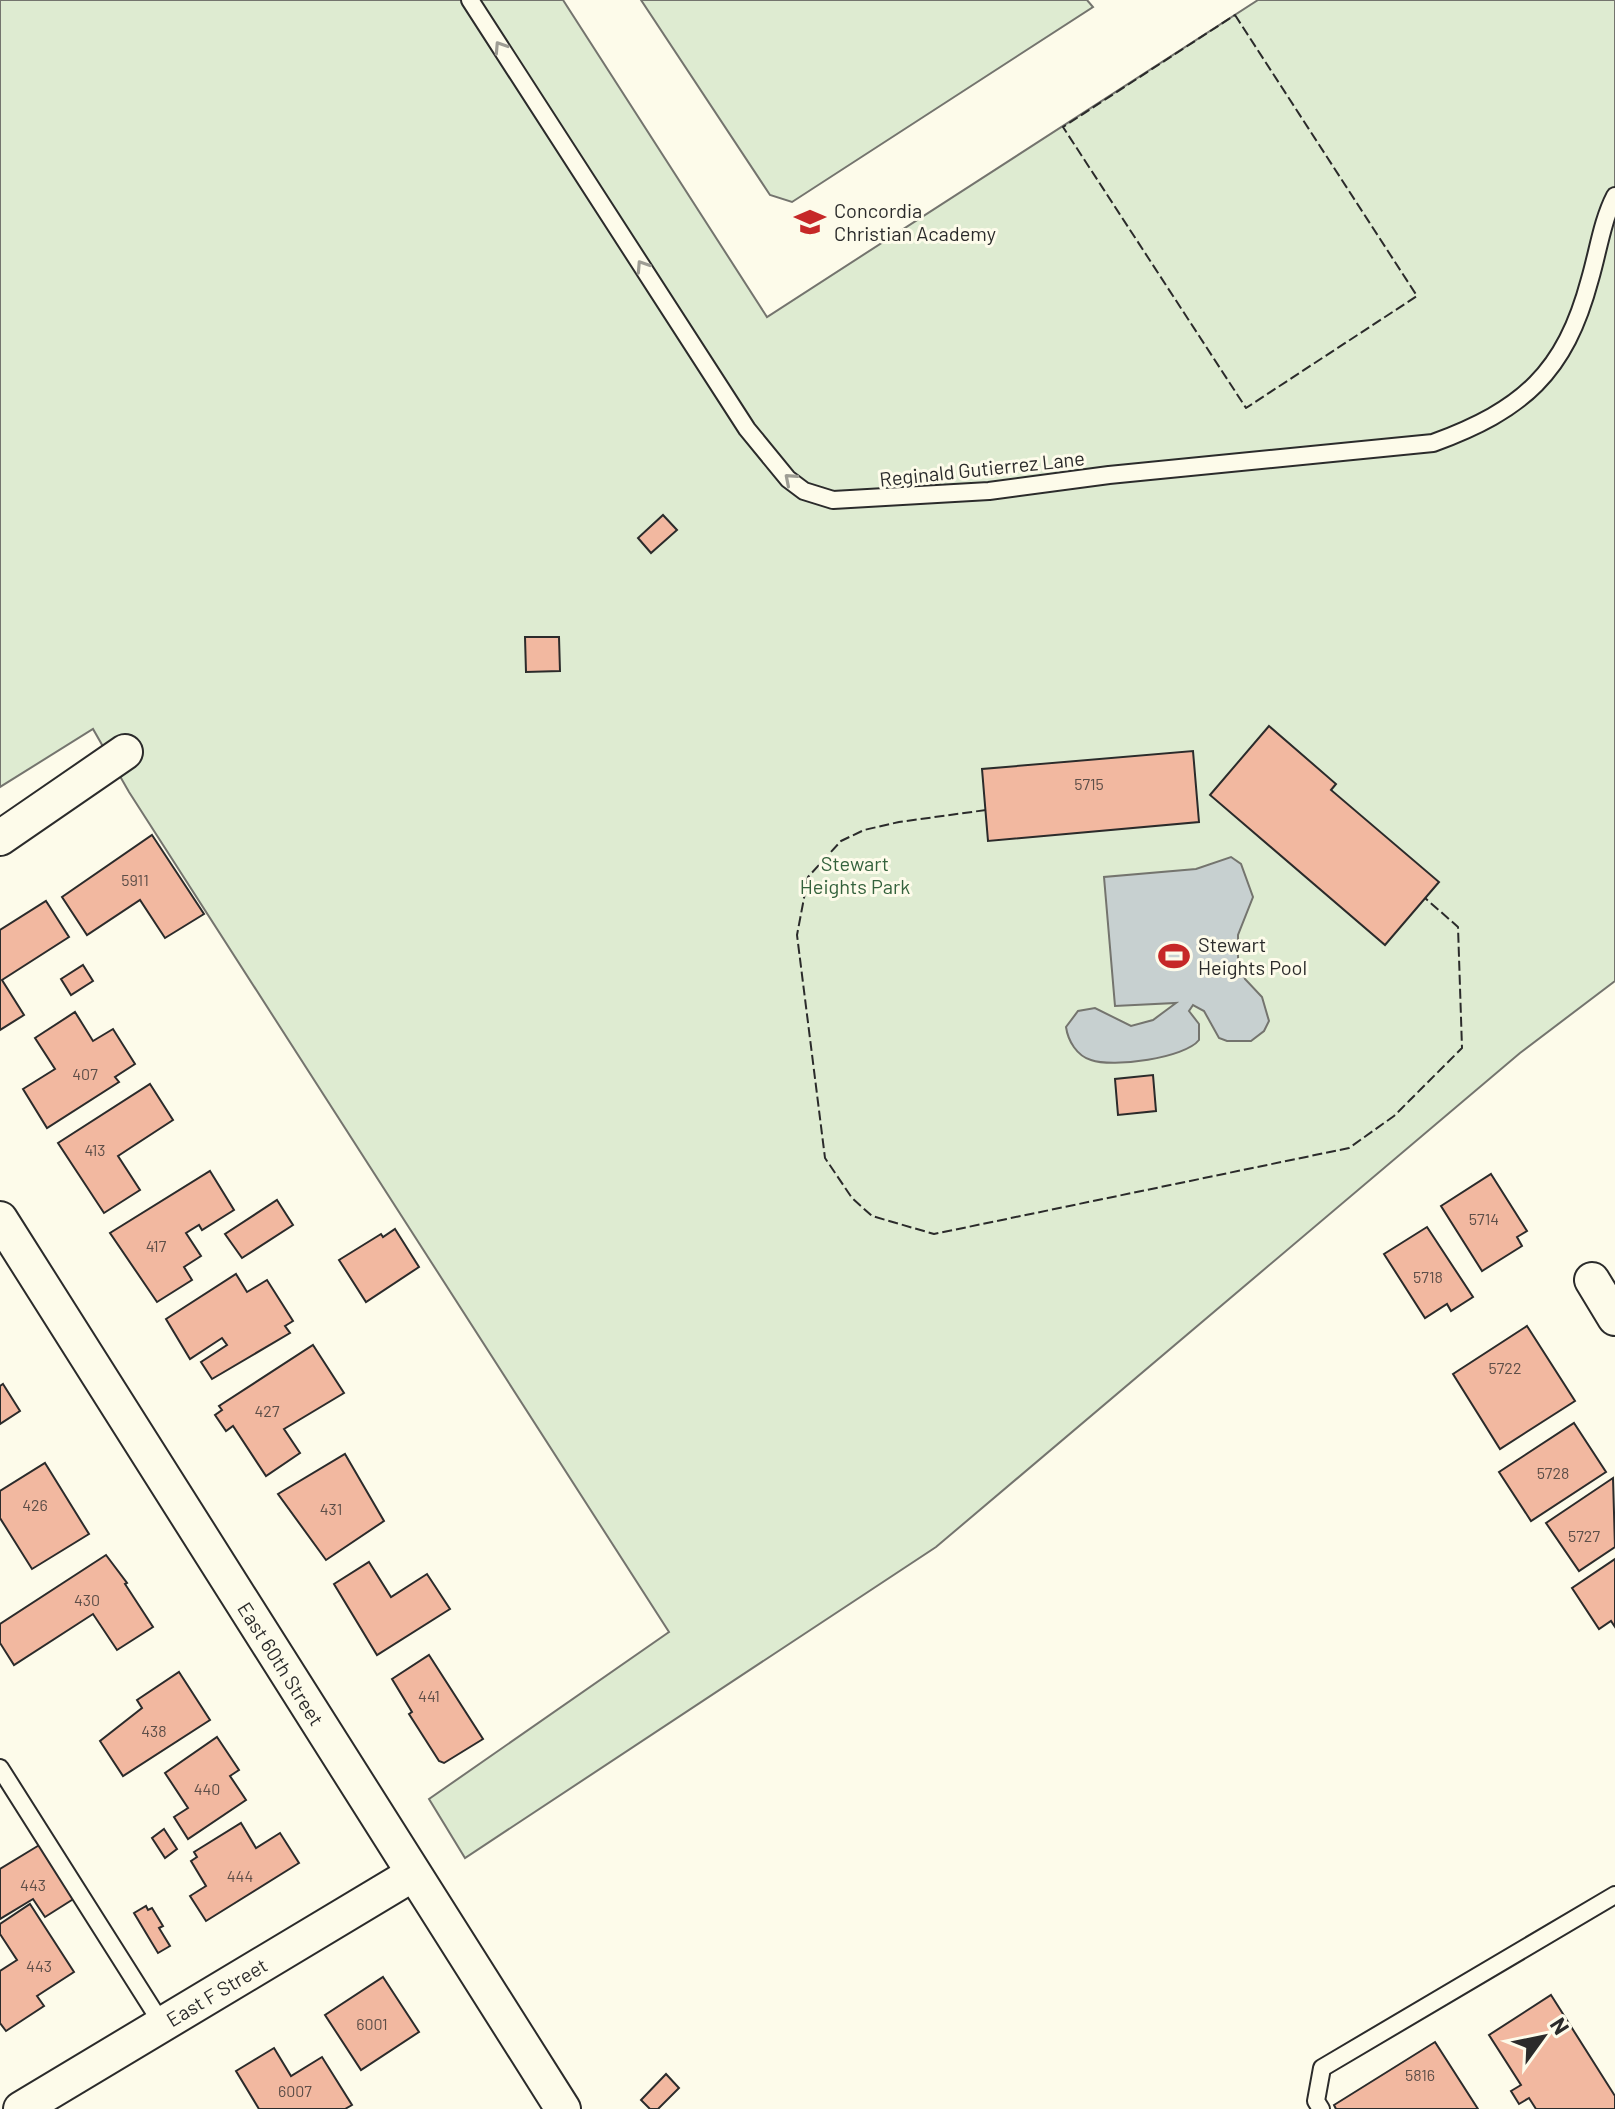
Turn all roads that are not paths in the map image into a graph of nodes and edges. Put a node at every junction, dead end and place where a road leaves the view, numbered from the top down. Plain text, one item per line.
1 (470, 0) edge
2 (1615, 196) edge
3 (125, 752) dead end
4 (0, 838) edge
5 (0, 1219) edge
6 (1592, 1280) dead end
7 (1615, 1318) edge
8 (0, 1768) edge
9 (413, 1874) junction
10 (1615, 1895) edge
11 (162, 2024) junction
12 (21, 2109) edge
13 (563, 2109) edge
14 (1321, 2109) edge

2 -> 1 lane, Reginald Gutierrez Lane
3 - 4 street
5 - 9 street, East 60th Street
6 - 7 street
8 - 11 lane
9 - 11 street, East F Street
9 - 13 street, East 60th Street
10 - 14 lane
11 - 12 street, East F Street

